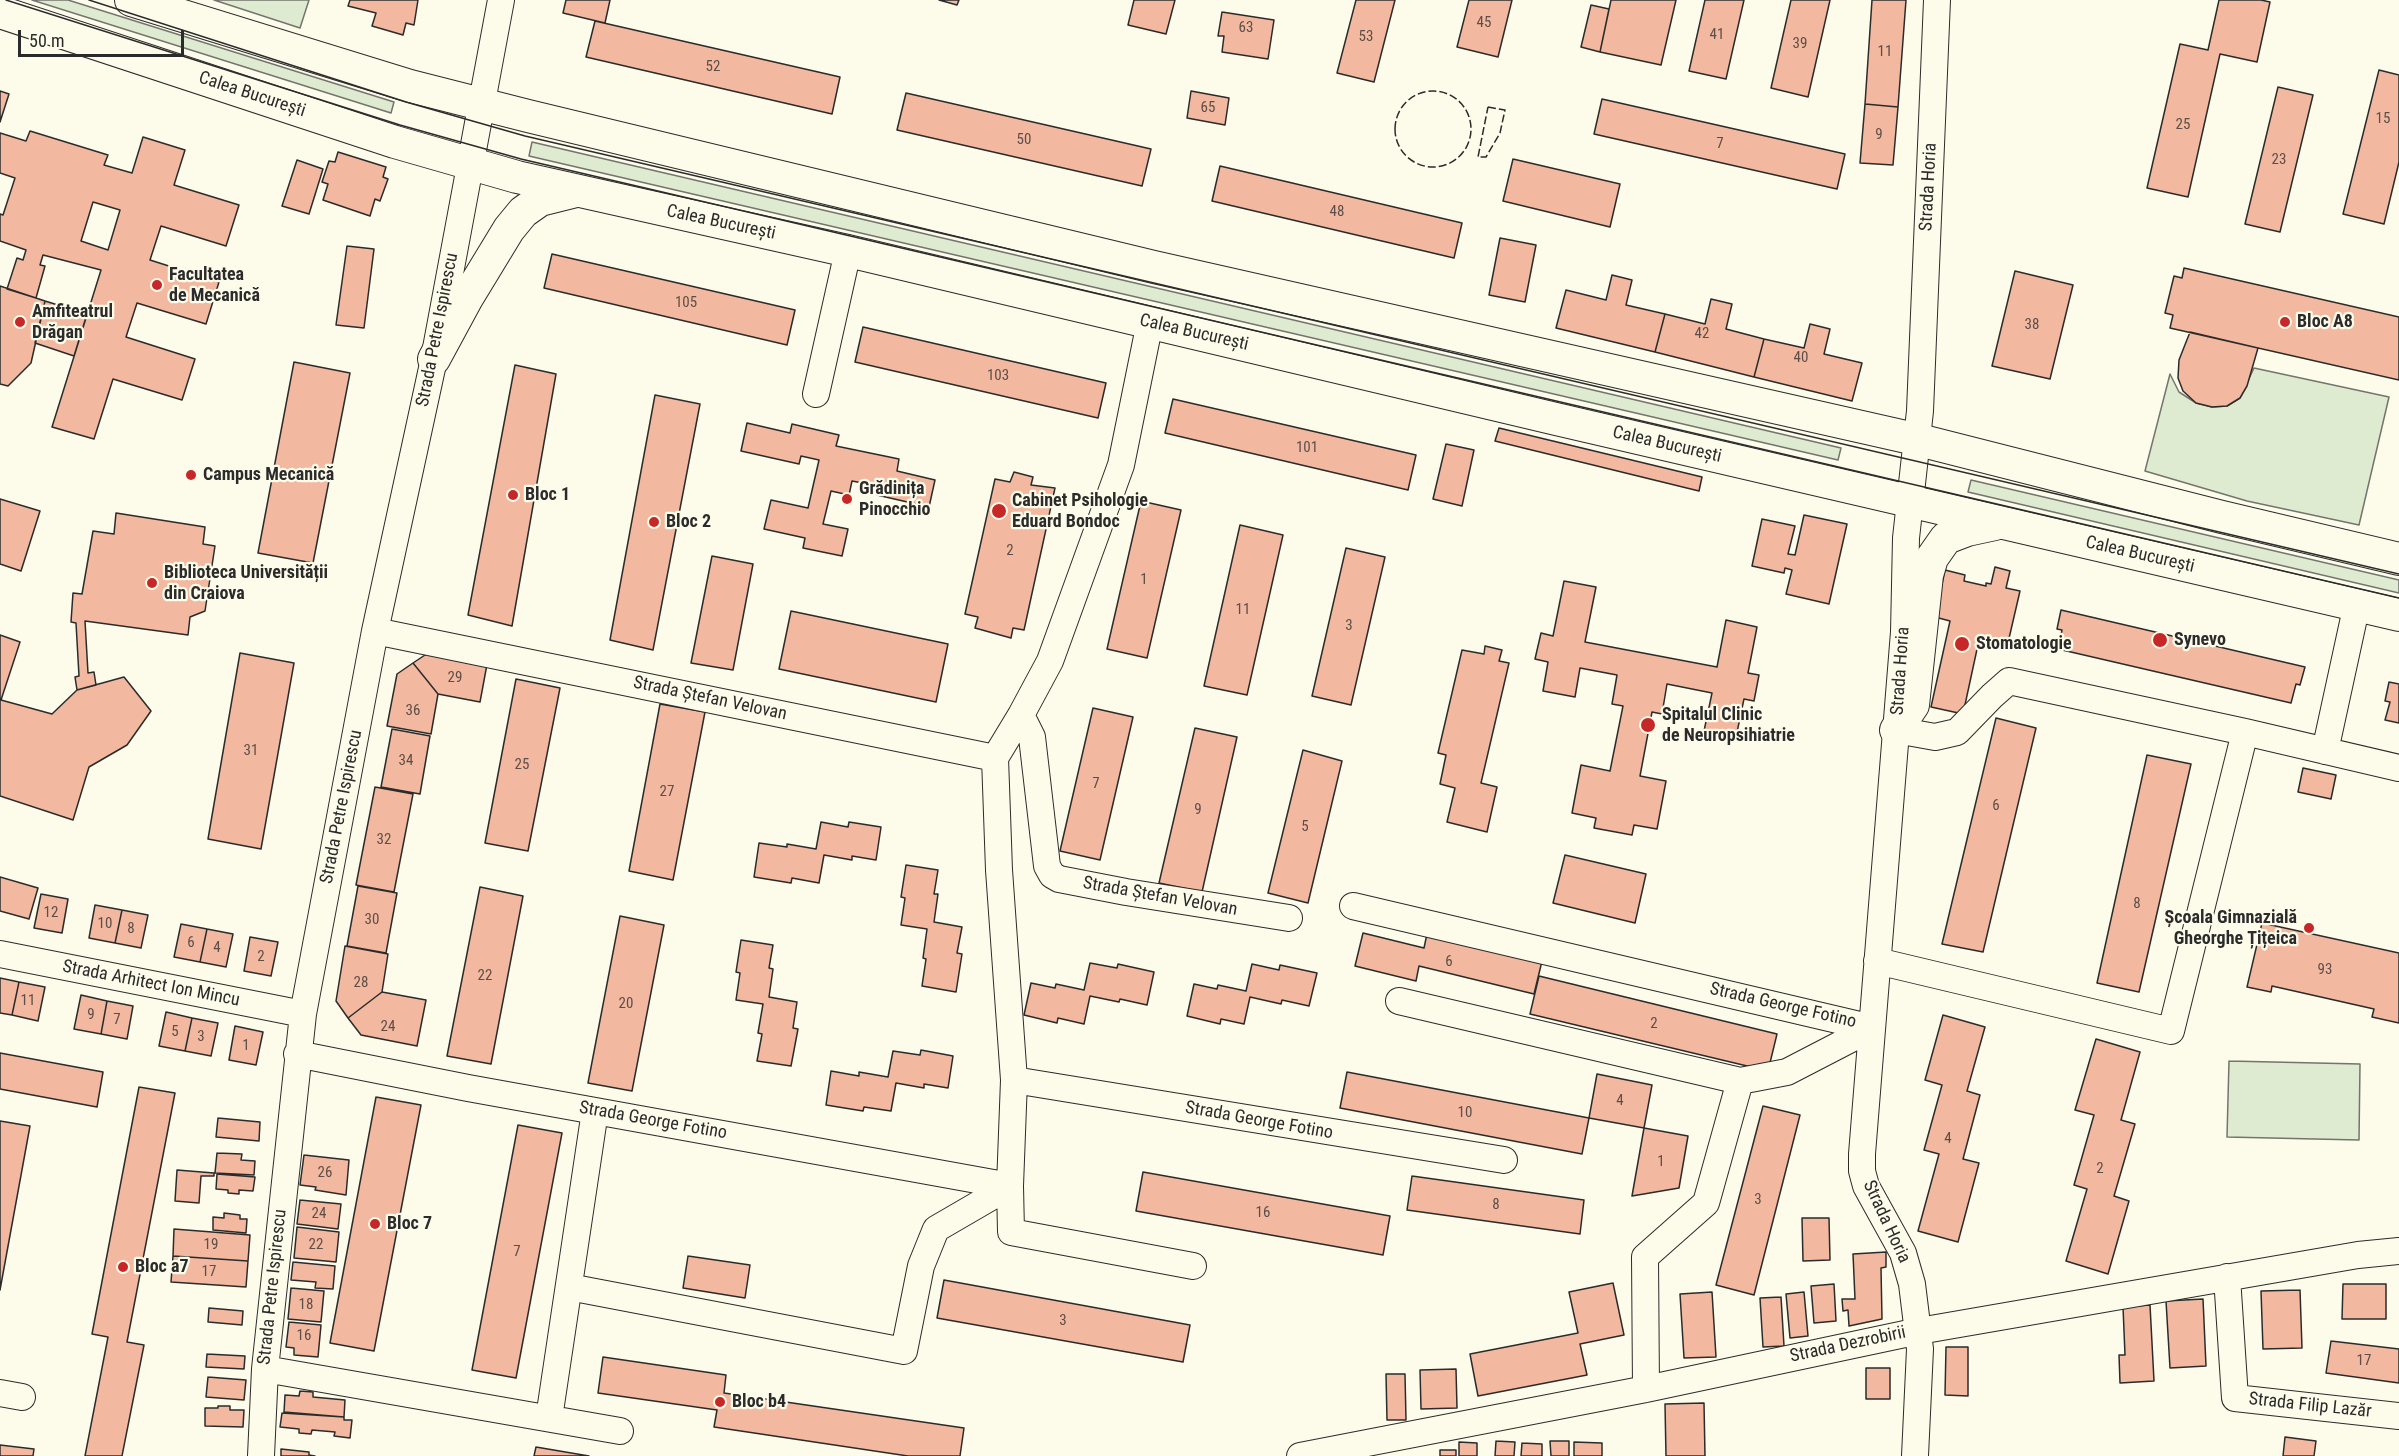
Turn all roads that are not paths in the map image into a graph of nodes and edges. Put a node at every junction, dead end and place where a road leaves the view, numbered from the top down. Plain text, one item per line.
1 (131, 0) edge
2 (501, 0) edge
3 (1937, 0) edge
4 (0, 12) edge
5 (482, 105) junction
6 (471, 165) junction
7 (576, 191) junction
8 (848, 251) junction
9 (1150, 322) junction
10 (434, 359) junction
11 (816, 394) dead end
12 (1915, 439) junction
13 (1910, 501) junction
14 (2002, 523) junction
15 (2399, 559) edge
16 (2356, 604) junction
17 (2399, 615) edge
18 (375, 631) junction
19 (1021, 715) junction
20 (1896, 730) junction
21 (2245, 732) junction
22 (2325, 751) junction
23 (995, 758) junction
24 (2399, 768) edge
25 (1353, 906) dead end
26 (1289, 918) dead end
27 (0, 954) edge
28 (1877, 961) junction
29 (1399, 1001) dead end
30 (303, 1014) junction
31 (1872, 1028) junction
32 (297, 1054) junction
33 (1014, 1080) junction
34 (1740, 1081) junction
35 (595, 1111) junction
36 (1504, 1160) dead end
37 (1010, 1186) junction
38 (2399, 1251) edge
39 (1193, 1266) dead end
40 (2227, 1277) junction
41 (569, 1287) junction
42 (1919, 1330) junction
43 (265, 1369) junction
44 (1646, 1389) junction
45 (2399, 1416) edge
46 (549, 1418) junction
47 (620, 1431) dead end
48 (1364, 1450) edge
49 (261, 1456) edge
50 (1300, 1456) edge
51 (1915, 1456) edge

1 - 5 main road
2 - 5 street, Strada Petre Ispirescu
3 - 12 street, Strada Horia
4 - 6 main road, Calea București
5 - 6 street, Strada Petre Ispirescu
5 - 12 main road
6 - 7 main road, Calea București
6 - 10 street, Strada Petre Ispirescu
7 - 8 main road, Calea București
7 - 10 main road
8 - 9 main road, Calea București
8 - 11 street
9 - 13 main road, Calea București
9 - 19 street
10 - 18 street, Strada Petre Ispirescu
12 - 13 street, Strada Horia
12 - 15 main road
13 - 14 main road, Calea București
13 - 20 street, Strada Horia
14 - 16 main road, Calea București
14 - 20 main road
16 - 17 main road, Calea București
16 - 22 street
18 - 23 street, Strada Ștefan Velovan
18 - 30 street, Strada Petre Ispirescu
19 - 23 street
19 - 26 street, Strada Ștefan Velovan
20 - 21 street
20 - 28 street, Strada Horia
21 - 22 street
21 - 28 street
22 - 24 street
23 - 33 street
25 - 31 street, Strada George Fotino
27 - 30 street, Strada Arhitect Ion Mincu
28 - 31 street, Strada Horia
29 - 34 street, Strada George Fotino
30 - 32 street, Strada Petre Ispirescu
31 - 34 street, Strada George Fotino
31 - 42 street, Strada Horia
32 - 35 street, Strada George Fotino
32 - 43 street, Strada Petre Ispirescu
33 - 36 street, Strada George Fotino
33 - 37 street
34 - 44 street
35 - 37 street, Strada George Fotino
35 - 41 street
37 - 39 street
37 - 41 street
38 - 40 street, Strada Dezrobirii
40 - 42 street, Strada Dezrobirii
40 - 45 street, Strada Filip Lazăr
41 - 46 street
42 - 44 street, Strada Dezrobirii
42 - 51 street, Strada Horia
43 - 46 street
43 - 49 street, Strada Petre Ispirescu
44 - 48 street, Strada Dezrobirii
46 - 47 street
48 - 50 street, Strada Dezrobirii

